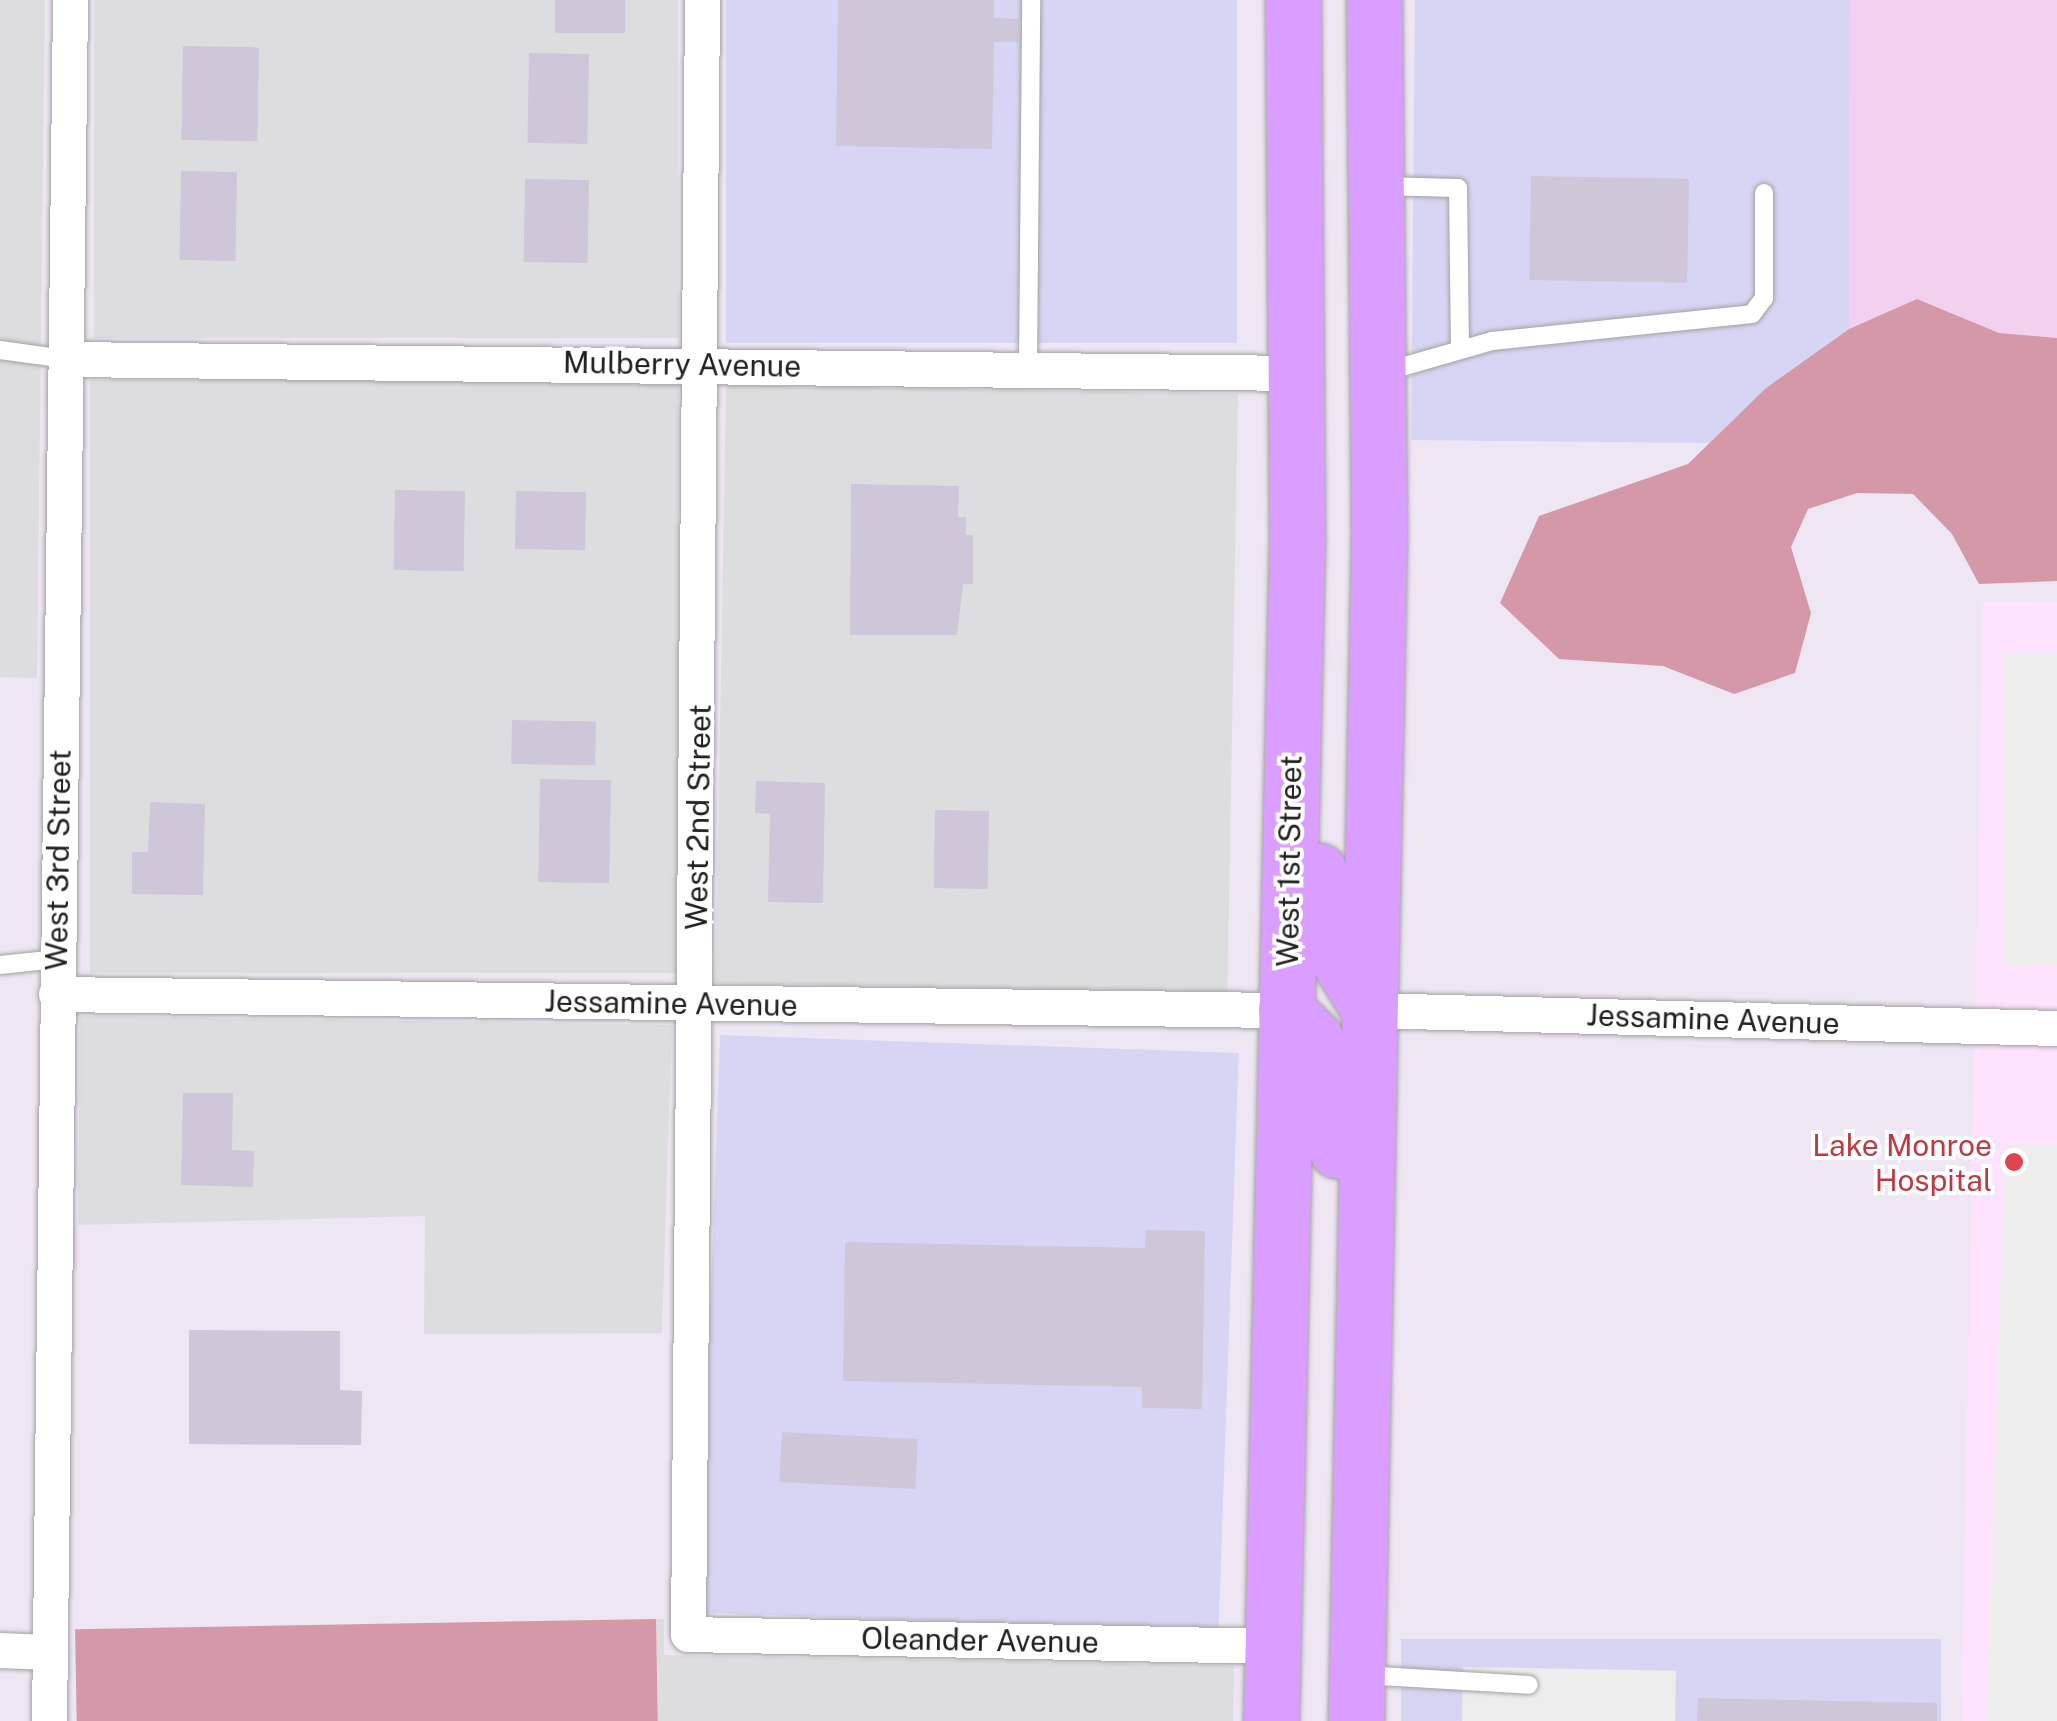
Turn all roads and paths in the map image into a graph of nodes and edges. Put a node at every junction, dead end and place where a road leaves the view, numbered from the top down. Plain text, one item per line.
1 (70, 0) edge
2 (702, 0) edge
3 (1032, 0) edge
4 (1293, 0) edge
5 (1374, 0) edge
6 (1376, 186) junction
7 (1764, 193) dead end
8 (1460, 348) junction
9 (0, 350) edge
10 (66, 359) junction
11 (702, 364) junction
12 (1028, 369) junction
13 (1298, 373) junction
14 (1379, 374) junction
15 (1293, 697) junction
16 (0, 965) edge
17 (56, 976) junction
18 (696, 1004) junction
19 (1286, 1010) junction
20 (1369, 1010) junction
21 (2057, 1028) edge
22 (1365, 1222) junction
23 (688, 1634) joint
24 (1272, 1646) junction
25 (0, 1650) edge
26 (50, 1652) junction
27 (1529, 1685) dead end
28 (1357, 1698) edge
29 (49, 1721) edge
30 (1271, 1721) edge

1 - 10 street, West 3rd Street
2 - 11 street, West 2nd Street
3 - 12 lane
4 - 13 main road, West 1st Street
5 - 6 main road
6 - 8 lane
6 - 14 main road
7 - 8 lane
8 - 14 lane
9 - 10 lane
10 - 11 street, Mulberry Avenue
10 - 17 street, West 3rd Street
11 - 12 street, Mulberry Avenue
11 - 18 street, West 2nd Street
12 - 13 street, Mulberry Avenue
13 - 15 main road, West 1st Street
14 - 20 main road
15 - 19 main road, West 1st Street
15 - 20 main road
16 - 17 lane
17 - 18 street, Jessamine Avenue
17 - 26 street, West 3rd Street
18 - 19 street, Jessamine Avenue
18 - 23 street, West 2nd Street
19 - 22 main road
19 - 24 main road, West 1st Street
20 - 21 street, Jessamine Avenue
20 - 22 main road
22 - 28 main road
23 - 24 street, Oleander Avenue
24 - 30 main road, West 1st Street
25 - 26 street
26 - 29 street, West 3rd Street
27 - 28 lane

